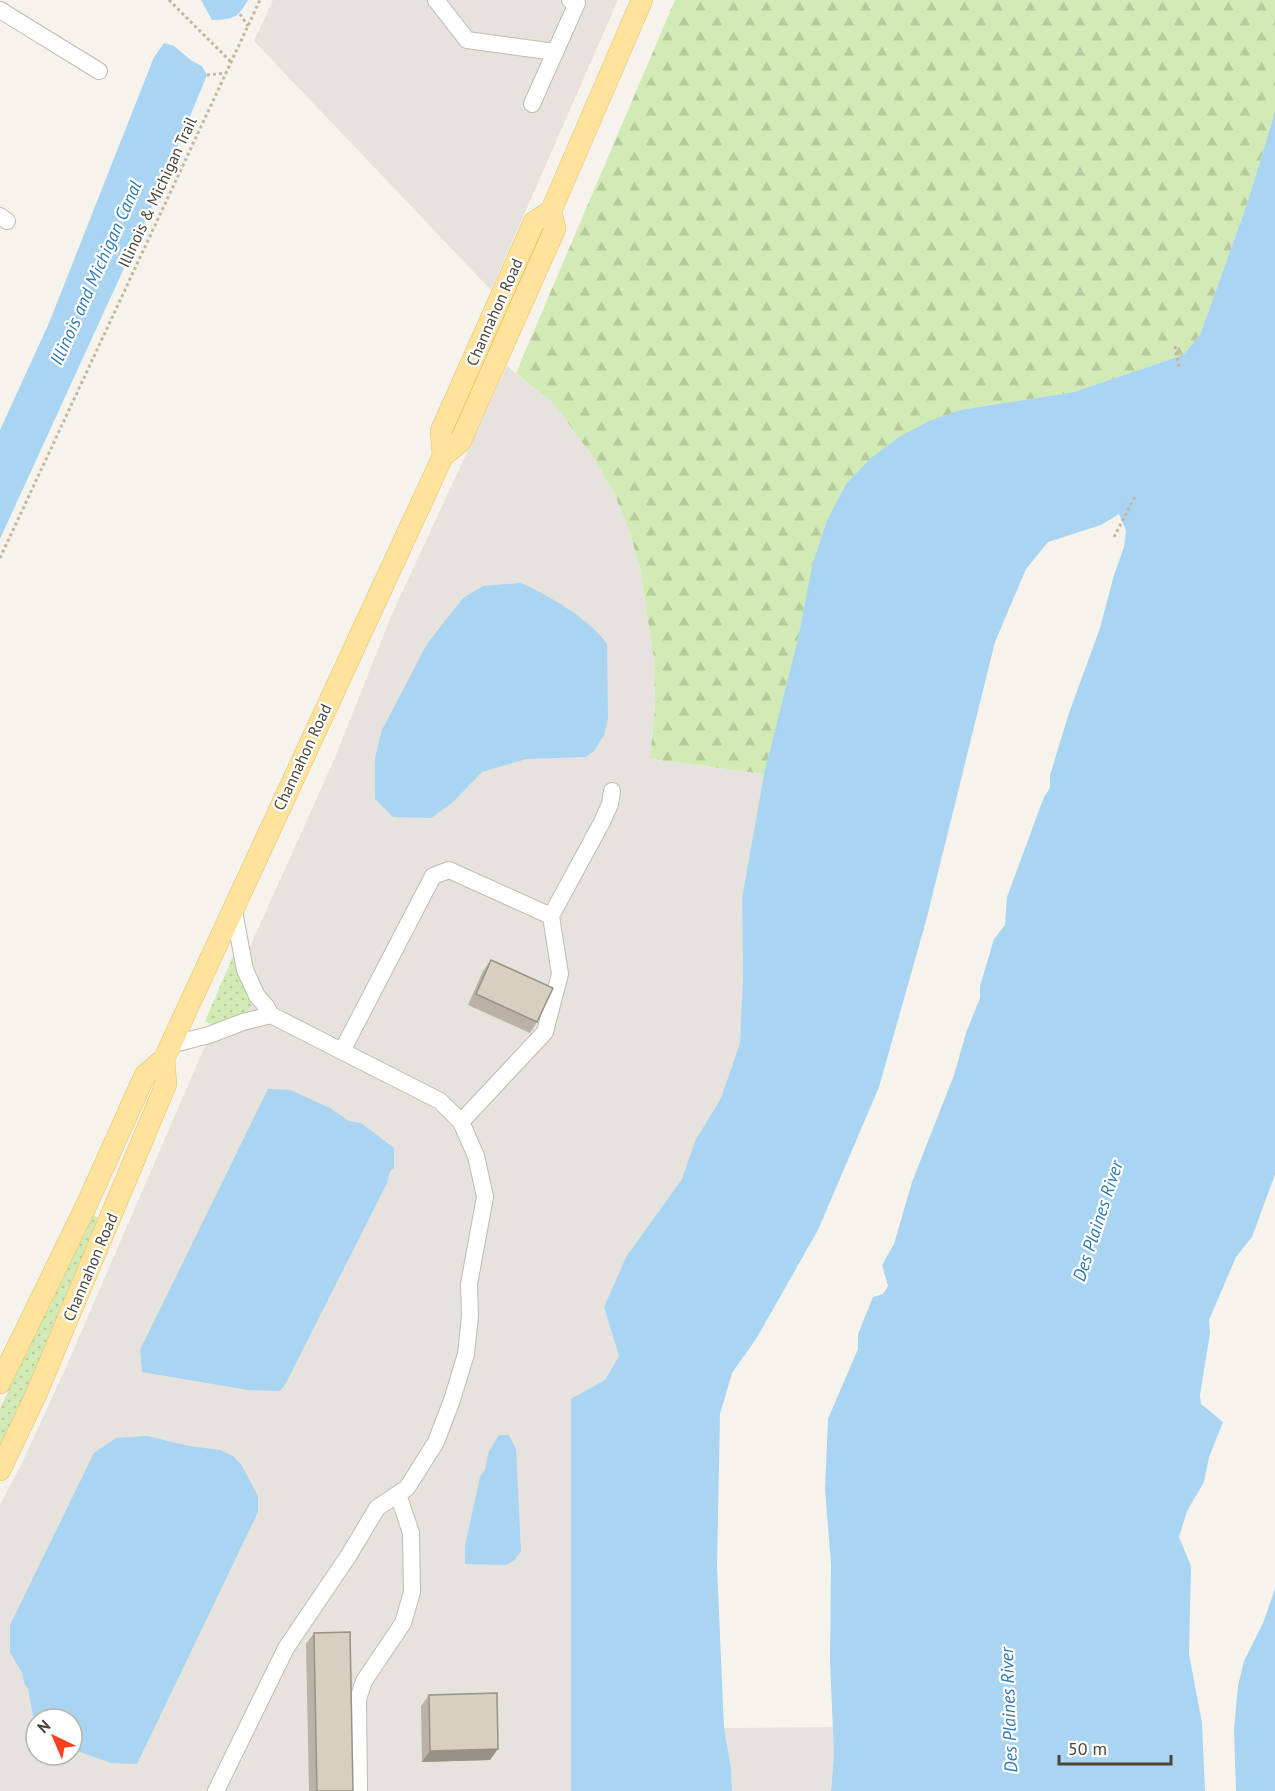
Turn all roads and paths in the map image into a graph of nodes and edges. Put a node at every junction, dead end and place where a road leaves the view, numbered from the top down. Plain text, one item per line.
1 (169, 0) edge
2 (260, 0) edge
3 (436, 0) edge
4 (570, 0) edge
5 (642, 0) edge
6 (0, 10) edge
7 (240, 14) dead end
8 (248, 26) junction
9 (555, 52) junction
10 (231, 62) junction
11 (99, 71) dead end
12 (226, 73) junction
13 (207, 75) dead end
14 (532, 104) dead end
15 (1174, 346) dead end
16 (1179, 367) dead end
17 (1136, 497) dead end
18 (1113, 537) dead end
19 (0, 558) edge
20 (612, 791) dead end
21 (233, 906) junction
22 (551, 916) junction
23 (271, 1015) junction
24 (342, 1051) junction
25 (167, 1052) junction
26 (461, 1122) junction
27 (0, 1383) edge
28 (0, 1470) edge
29 (398, 1494) junction
30 (216, 1791) edge
31 (359, 1791) edge

1 - 10 path
2 - 8 path, Illinois & Michigan Trail
3 - 9 lane
4 - 9 lane
5 - 21 main road, Channahon Road
6 - 11 lane
7 - 8 path
8 - 10 path, Illinois & Michigan Trail
9 - 14 lane
10 - 12 path, Illinois & Michigan Trail
12 - 13 path
12 - 19 path, Illinois & Michigan Trail
15 - 16 path
17 - 18 path
20 - 22 lane
21 - 23 lane
21 - 25 main road, Channahon Road
22 - 24 lane
22 - 26 lane
23 - 24 lane
23 - 25 lane
24 - 26 lane
25 - 27 main road, Channahon Road
25 - 28 main road, Channahon Road
26 - 29 lane
29 - 30 lane
29 - 31 lane

